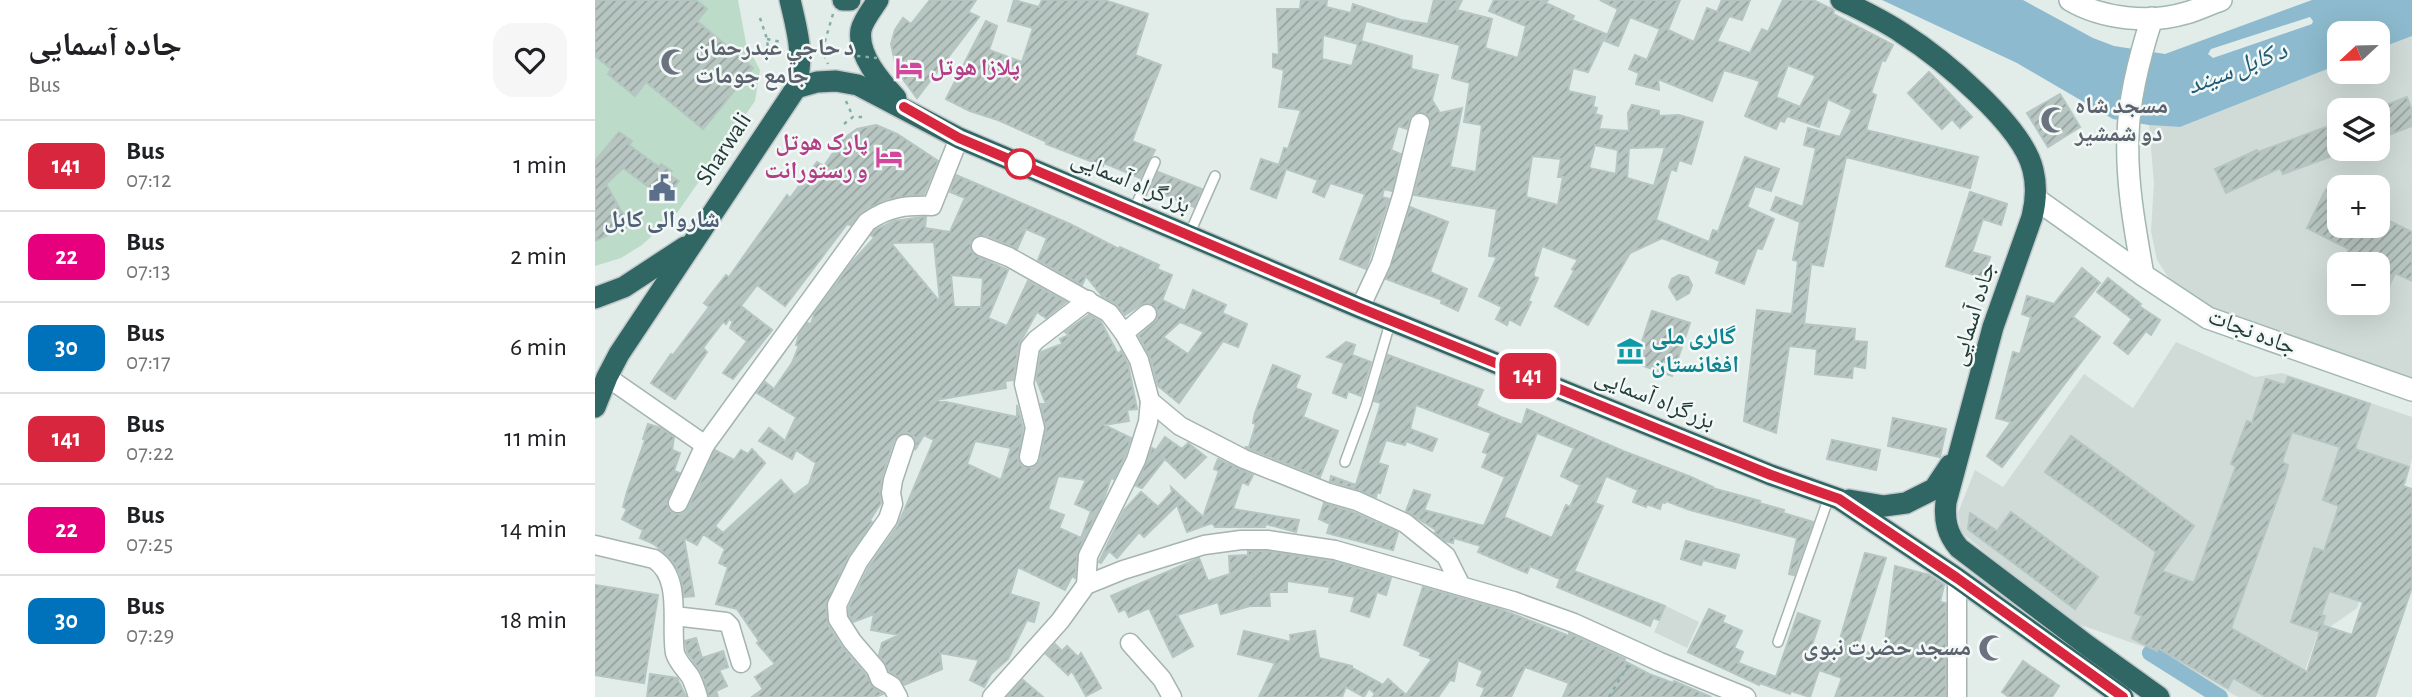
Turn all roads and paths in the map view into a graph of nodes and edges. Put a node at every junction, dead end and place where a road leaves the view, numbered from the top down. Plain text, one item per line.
1 (790, 0) edge
2 (878, 0) edge
3 (1841, 0) edge
4 (2221, 0) edge
5 (2075, 2) edge
6 (842, 4) edge
7 (761, 18) dead end
8 (2152, 18) junction
9 (877, 58) dead end
10 (769, 61) dead end
11 (796, 88) junction
12 (904, 107) junction
13 (865, 117) dead end
14 (1420, 123) dead end
15 (845, 124) dead end
16 (959, 138) junction
17 (1155, 162) dead end
18 (1215, 176) dead end
19 (2036, 199) junction
20 (1133, 212) junction
21 (1189, 235) junction
22 (696, 239) junction
23 (981, 246) dead end
24 (2143, 275) junction
25 (595, 298) edge
26 (1088, 300) junction
27 (1360, 308) junction
28 (1147, 314) dead end
29 (1391, 320) junction
30 (1124, 332) junction
31 (607, 377) junction
32 (2412, 390) edge
33 (1150, 401) junction
34 (595, 407) edge
35 (905, 444) dead end
36 (705, 445) junction
37 (1962, 445) junction
38 (1029, 457) dead end
39 (1345, 462) dead end
40 (1834, 497) junction
41 (678, 503) dead end
42 (595, 545) edge
43 (1957, 578) junction
44 (1460, 584) junction
45 (1086, 585) junction
46 (674, 616) junction
47 (1778, 642) dead end
48 (1130, 643) dead end
49 (1637, 650) junction
50 (741, 663) dead end
51 (993, 696) edge
52 (698, 697) edge
53 (898, 697) edge
54 (1172, 697) edge
55 (1609, 697) edge
56 (1746, 697) edge
57 (1957, 697) edge
58 (2123, 697) edge
59 (2159, 697) edge

1 - 11 highway
2 - 12 highway
3 - 19 highway
4 - 8 main road
5 - 8 main road
6 - 9 path, bridge
7 - 10 path
8 - 24 main road
11 - 12 highway
11 - 22 highway, Sharwali
12 - 16 highway, بزرگراه آسمایی
13 - 15 path
14 - 27 street
16 - 20 highway, بزرگراه آسمایی
16 - 36 street
17 - 20 lane
18 - 21 lane
19 - 24 main road, جاده نجات
19 - 37 highway, جاده آسمایی
20 - 21 highway, بزرگراه آسمایی
21 - 27 highway, بزرگراه آسمایی
22 - 25 highway
22 - 31 highway, Sharwali
23 - 26 street
24 - 32 main road, جاده نجات
26 - 30 street
26 - 38 street
27 - 29 highway, بزرگراه آسمایی
28 - 30 street
29 - 39 lane
29 - 40 highway, بزرگراه آسمایی
30 - 33 street
31 - 34 highway, Sharwali
31 - 36 street
33 - 44 street
33 - 45 street
35 - 53 street
36 - 41 street
37 - 40 highway
37 - 59 highway
40 - 43 highway, بزرگراه آسمایی
40 - 47 lane
42 - 46 street
43 - 57 street
43 - 58 highway, بزرگراه آسمایی
44 - 45 street
44 - 49 street
45 - 51 street
46 - 50 street
46 - 52 street
48 - 54 street
49 - 55 path
49 - 56 street

